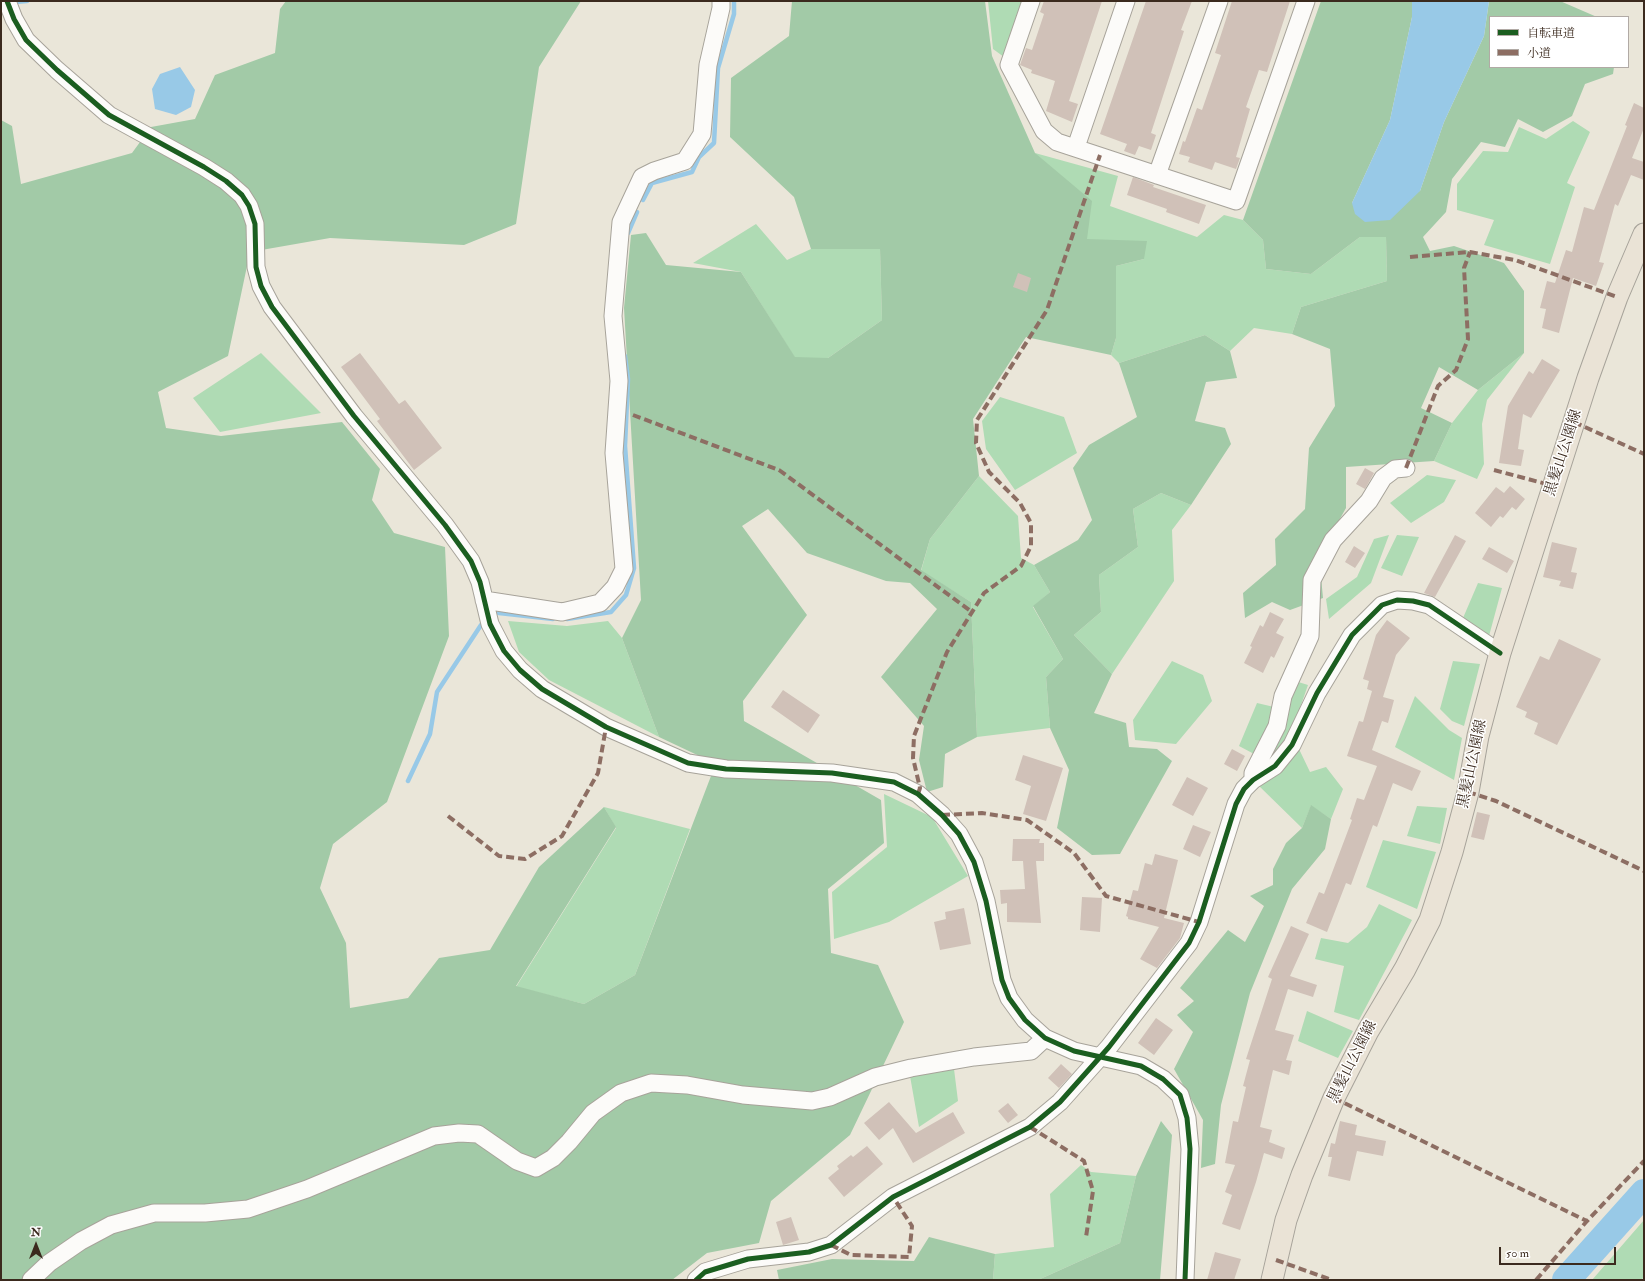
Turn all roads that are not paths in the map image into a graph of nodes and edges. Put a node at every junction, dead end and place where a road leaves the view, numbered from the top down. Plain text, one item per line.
1 (7, 1) edge
2 (721, 1) edge
3 (1031, 1) edge
4 (1126, 1) edge
5 (1219, 1) edge
6 (1306, 1) edge
7 (1076, 147) junction
8 (1157, 174) junction
9 (1644, 234) edge
10 (1406, 468) dead end
11 (484, 600) junction
12 (1500, 653) junction
13 (1253, 780) junction
14 (1045, 1038) junction
15 (1100, 1056) junction
16 (31, 1280) edge
17 (696, 1280) edge
18 (1185, 1280) edge
19 (1272, 1280) edge

1 - 11 street
2 - 11 street
3 - 7 street
4 - 7 street
5 - 8 street
6 - 8 street
7 - 8 street
9 - 12 main road, 黒髪山公園線
10 - 13 street
11 - 14 street
12 - 13 street
12 - 19 main road, 黒髪山公園線
13 - 15 street
14 - 15 street
14 - 16 street
15 - 17 street
15 - 18 street

